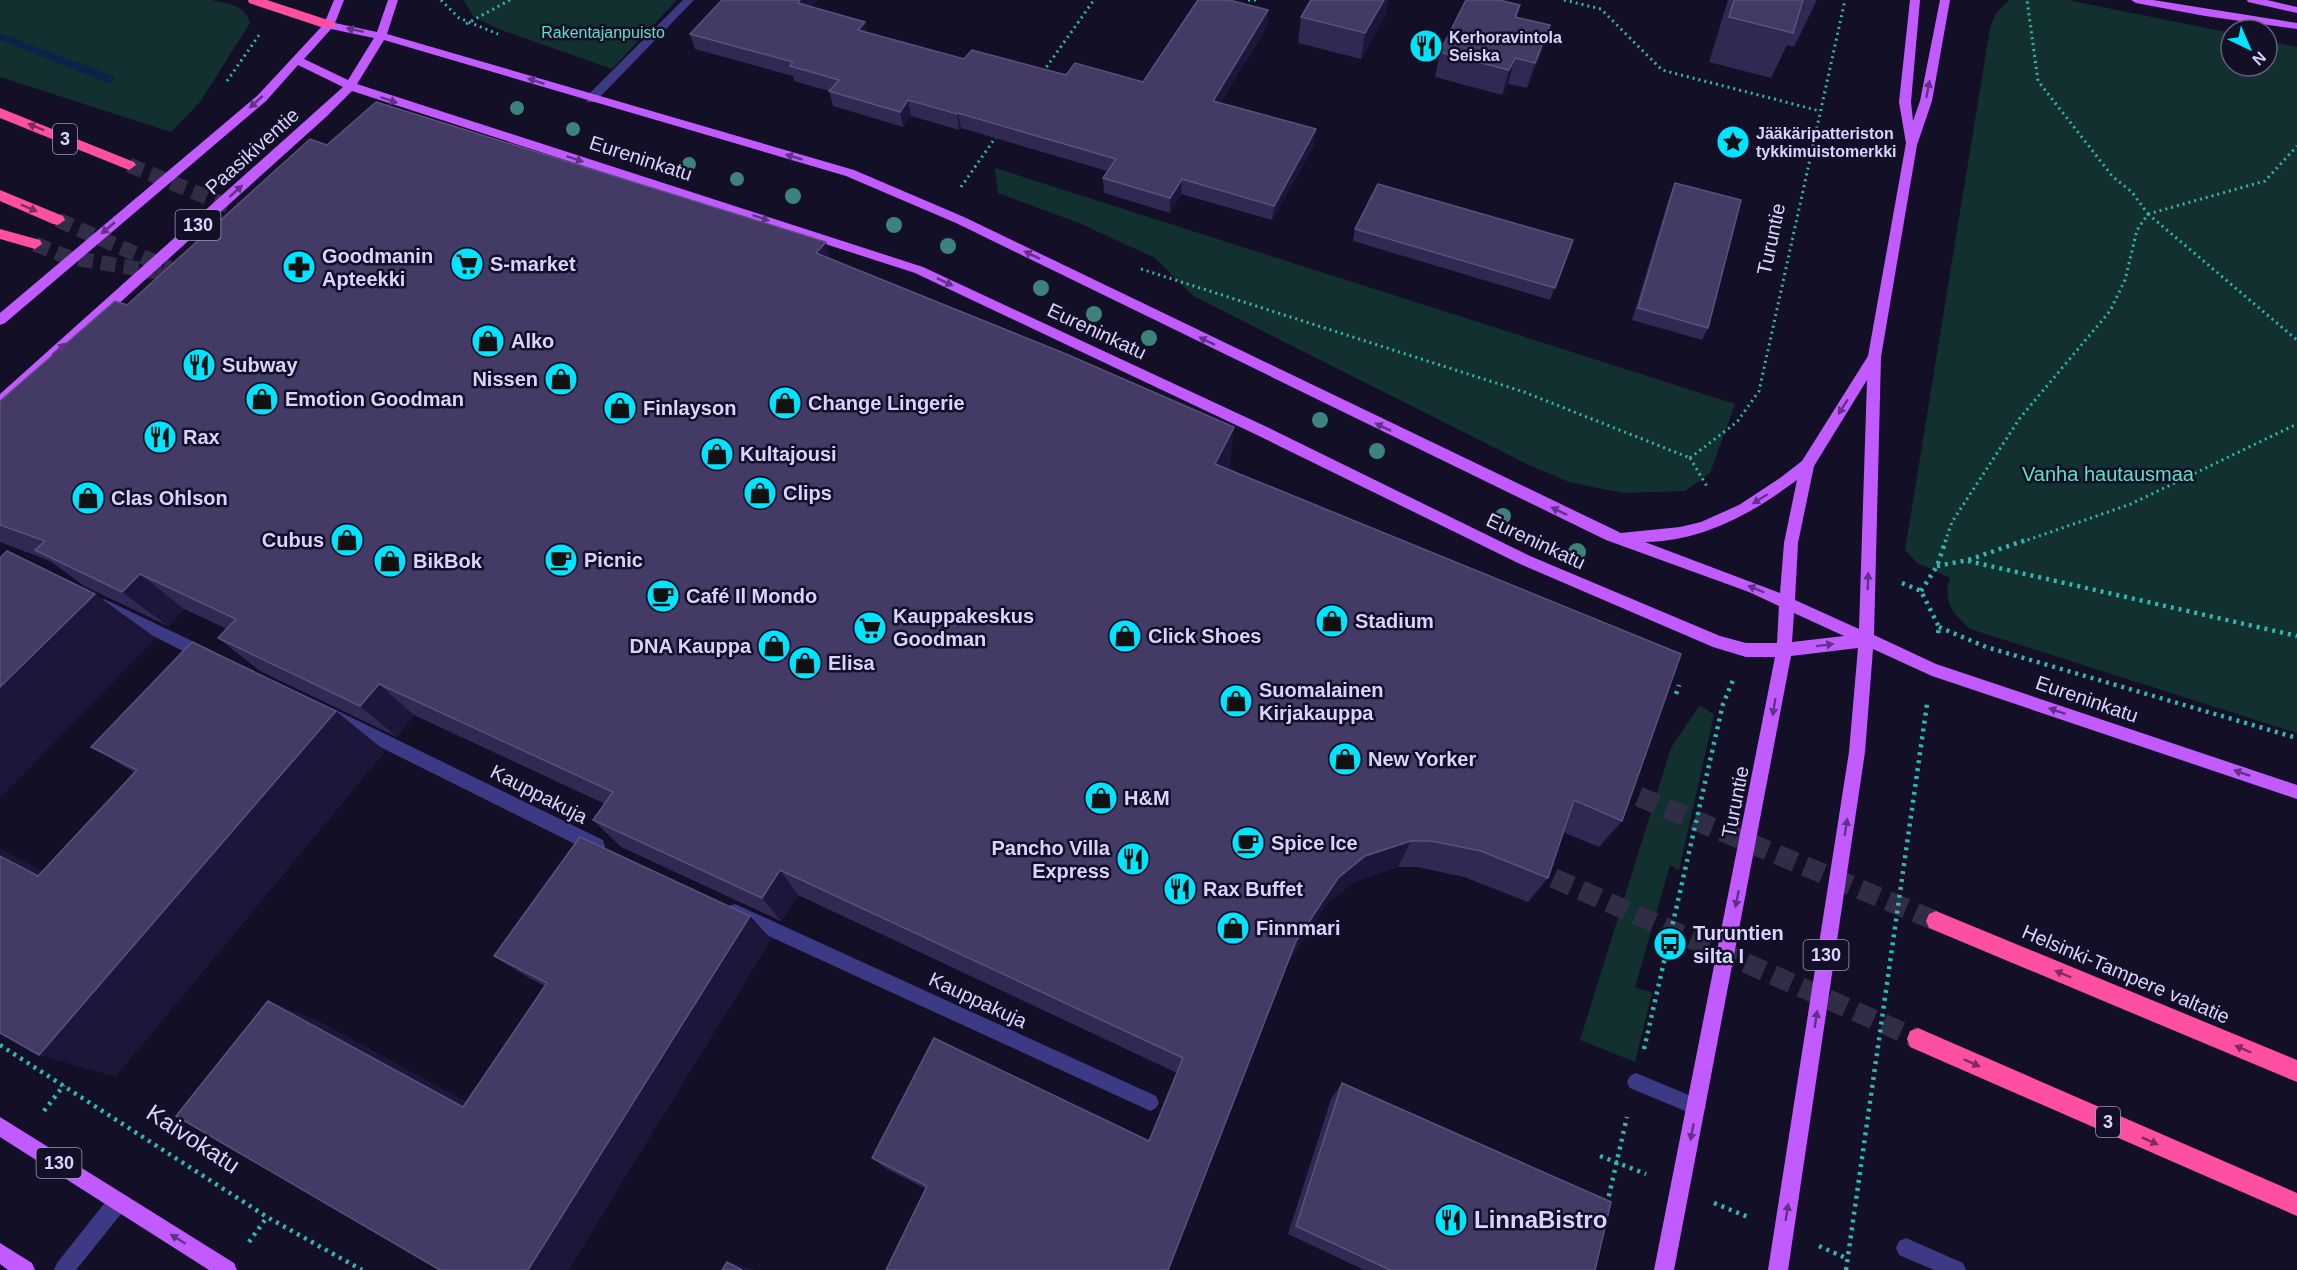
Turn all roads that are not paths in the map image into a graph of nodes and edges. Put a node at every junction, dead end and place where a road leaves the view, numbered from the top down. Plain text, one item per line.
1 (255, 0) edge
2 (339, 0) edge
3 (393, 0) edge
4 (689, 0) edge
5 (1915, 0) edge
6 (1945, 0) edge
7 (2136, 0) edge
8 (2252, 0) edge
9 (2297, 10) edge
10 (329, 25) junction
11 (2297, 26) edge
12 (381, 36) junction
13 (297, 60) junction
14 (350, 86) junction
15 (591, 99) junction
16 (0, 113) edge
17 (1911, 145) junction
18 (129, 165) tunnel mouth
19 (0, 195) edge
20 (58, 220) tunnel mouth
21 (0, 234) edge
22 (35, 244) tunnel mouth
23 (0, 320) edge
24 (1875, 357) junction
25 (0, 402) edge
26 (1807, 465) junction
27 (1611, 536) junction
28 (87, 597) edge
29 (1787, 603) junction
30 (1866, 640) junction
31 (1784, 650) junction
32 (216, 659) edge
33 (324, 712) edge
34 (2297, 792) edge
35 (612, 854) edge
36 (718, 904) edge
37 (1936, 921) tunnel mouth
38 (1918, 1039) tunnel mouth
39 (2297, 1071) edge
40 (1636, 1082) road end
41 (1150, 1102) dead end
42 (1697, 1107) junction
43 (0, 1125) edge
44 (118, 1202) junction
45 (2297, 1205) edge
46 (1906, 1248) dead end
47 (0, 1253) edge
48 (26, 1270) edge
49 (64, 1270) edge
50 (227, 1270) edge
51 (1664, 1270) edge
52 (1778, 1270) edge
53 (1956, 1270) edge

1 - 10 highway
2 - 10 main road
3 - 12 main road, 130
4 - 15 street
5 - 17 main road, Turuntie / 130
17 -> 6 main road, Turuntie / 130
7 - 11 main road
8 - 9 main road
12 -> 10 main road, Eureninkatu
10 - 13 main road, Paasikiventie
12 - 14 main road, Paasikiventie / 130
15 -> 12 main road, Eureninkatu
13 - 14 main road, Eureninkatu
13 -> 23 main road, Paasikiventie
25 -> 14 main road, Paasikiventie / 130
14 -> 31 main road, Eureninkatu
27 -> 15 main road, Eureninkatu
18 -> 16 highway, 3
17 - 24 main road, Turuntie / 130
19 -> 20 highway
21 - 22 highway
24 -> 26 main road, Turuntie / 130
30 -> 24 main road, Turuntie / 130
26 -> 27 main road
26 - 29 main road, Turuntie / 130
29 -> 27 main road, Eureninkatu
28 - 32 street
29 - 30 main road, Eureninkatu
29 - 31 main road, Turuntie / 130
31 -> 30 main road, Eureninkatu
34 -> 30 main road, Eureninkatu
52 -> 30 main road, Turuntie / 130
31 -> 42 main road, Turuntie / 130
33 - 35 street, Kauppakuja
36 - 41 street, Kauppakuja
39 -> 37 highway, Helsinki-Tampere valtatie
38 -> 45 highway, 3
40 - 42 street
42 -> 51 main road, Turuntie / 130
43 - 44 main road, 130
44 - 49 street
50 -> 44 main road, 130
46 - 53 street
47 - 48 main road

